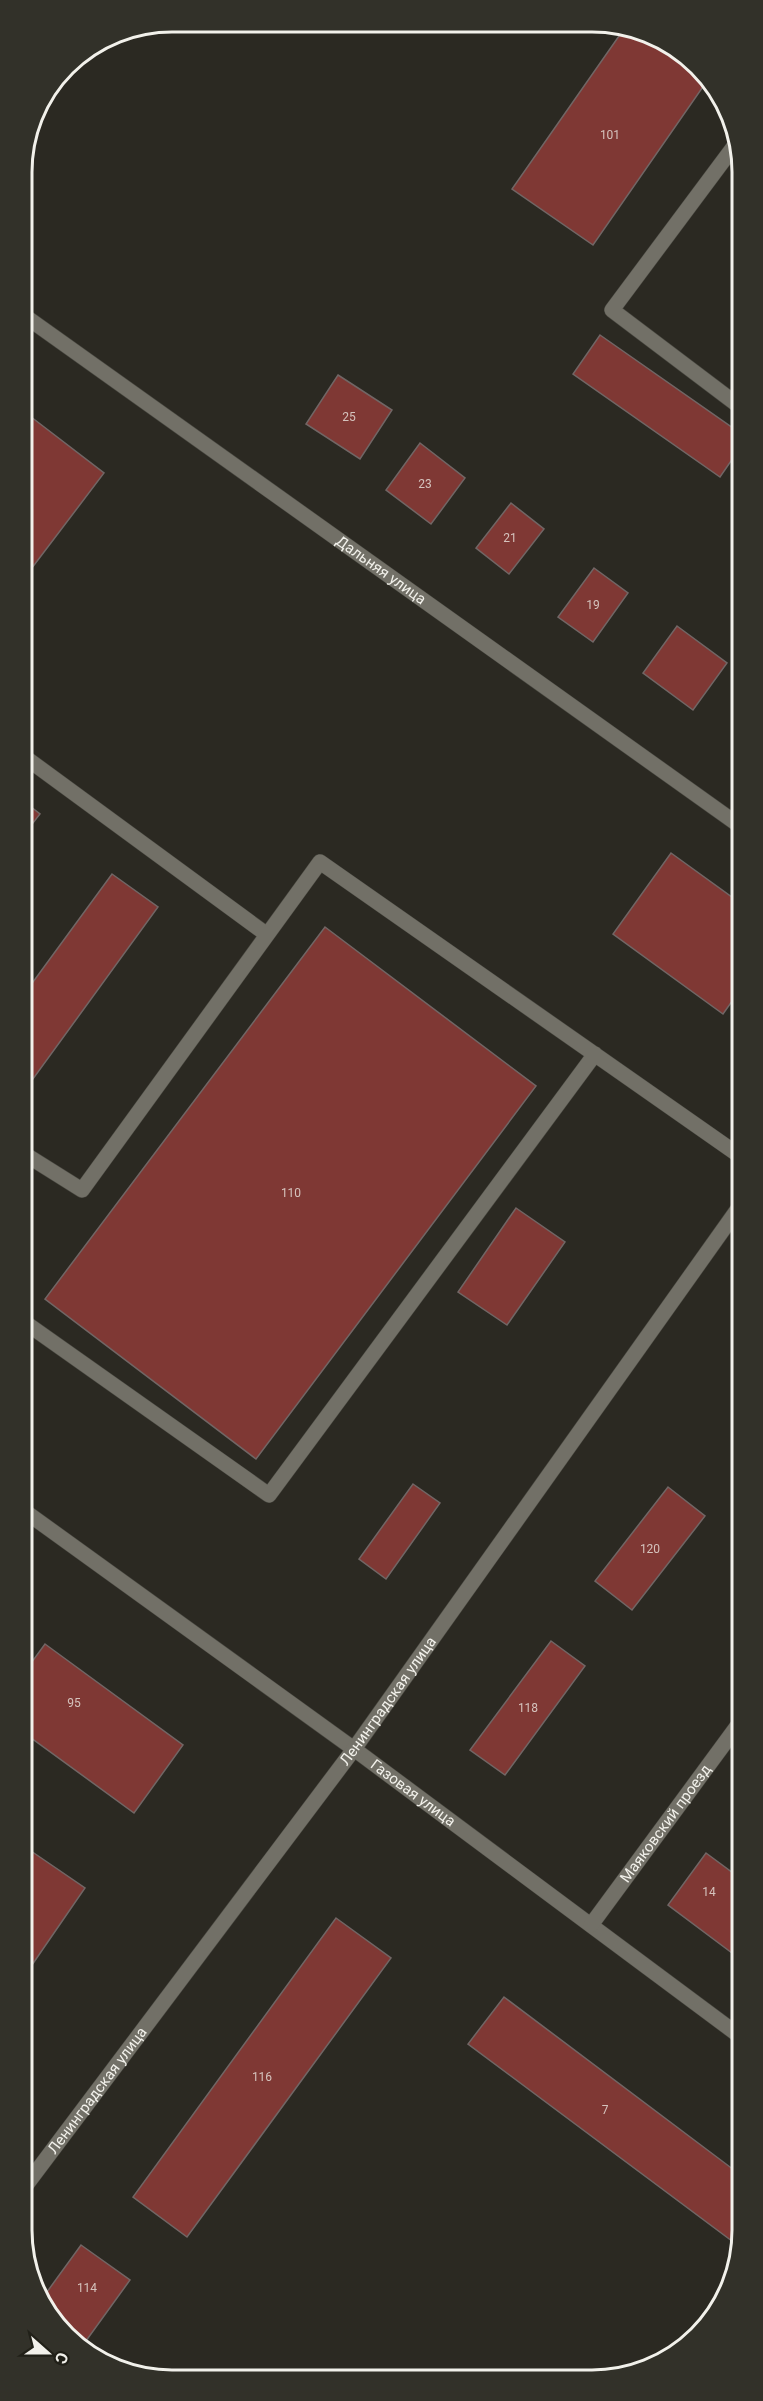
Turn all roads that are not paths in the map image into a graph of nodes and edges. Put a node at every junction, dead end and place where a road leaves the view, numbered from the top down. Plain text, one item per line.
1 (730, 152) edge
2 (32, 321) edge
3 (732, 400) edge
4 (32, 762) edge
5 (732, 820) edge
6 (266, 934) junction
7 (595, 1054) junction
8 (732, 1150) edge
9 (32, 1159) edge
10 (731, 1218) edge
11 (32, 1327) edge
12 (32, 1516) edge
13 (731, 1734) edge
14 (354, 1749) junction
15 (591, 1925) junction
16 (731, 2030) edge
17 (32, 2177) edge

1 - 3 street
2 - 5 street, Дальняя улица
4 - 6 street
6 - 7 street
6 - 9 street
7 - 8 street
7 - 11 street
10 - 14 street, Ленинградская улица
12 - 14 street, Газовая улица
13 - 15 street, Маяковский проезд
14 - 15 street, Газовая улица
14 - 17 street, Ленинградская улица
15 - 16 street, Газовая улица

